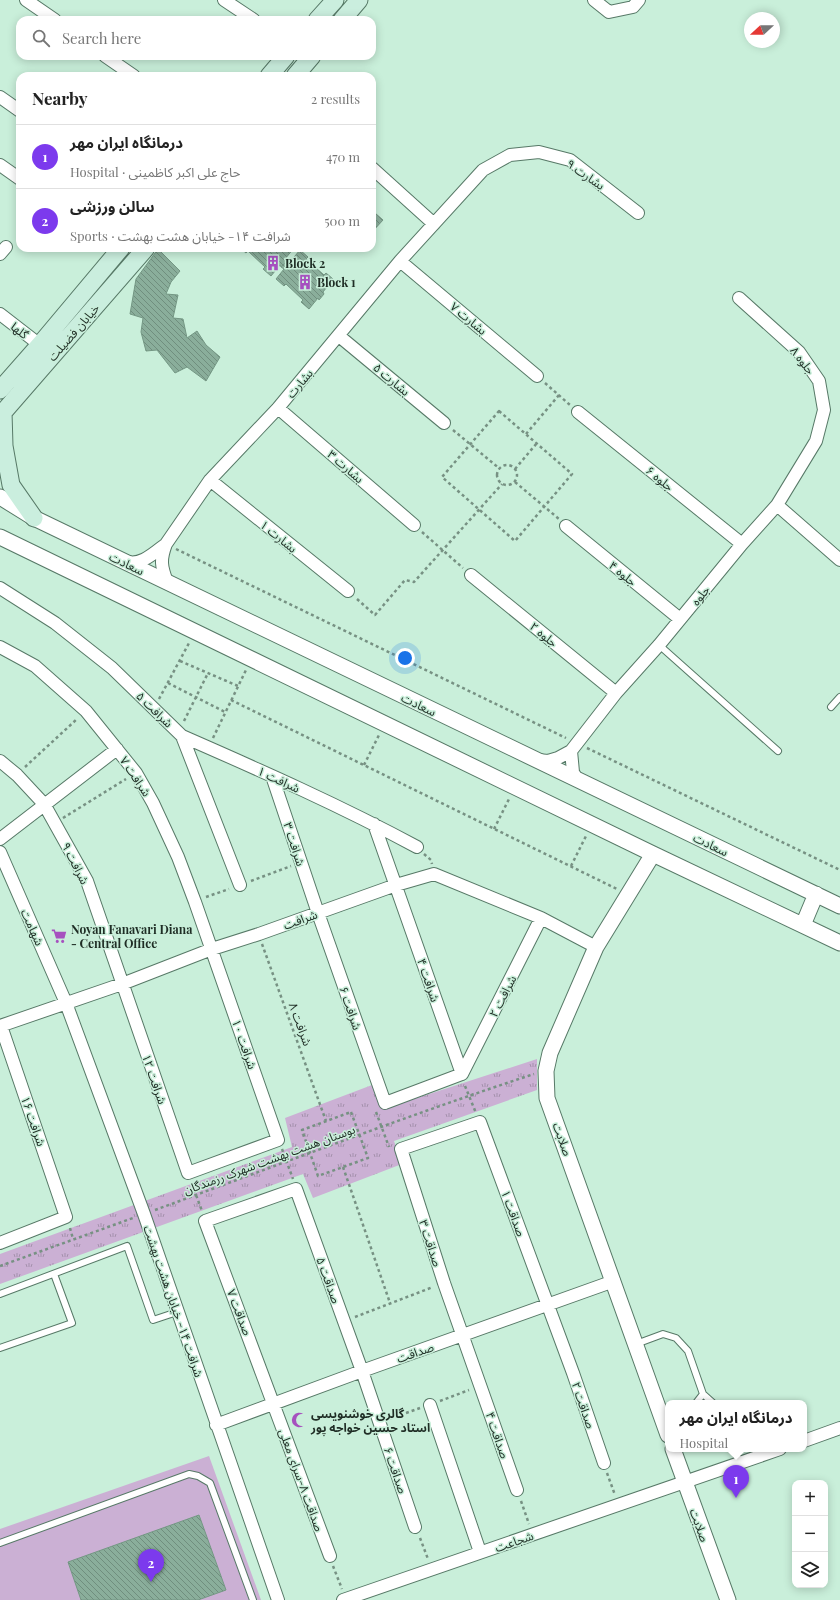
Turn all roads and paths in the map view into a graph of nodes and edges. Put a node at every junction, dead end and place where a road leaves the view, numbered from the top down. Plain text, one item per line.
1 (26, 0) edge
2 (224, 0) edge
3 (335, 0) edge
4 (359, 0) edge
5 (594, 0) edge
6 (640, 0) edge
7 (49, 16) edge
8 (248, 16) edge
9 (321, 16) edge
10 (345, 16) edge
11 (111, 60) edge
12 (283, 60) edge
13 (128, 72) edge
14 (272, 72) edge
15 (0, 97) edge
16 (16, 108) edge
17 (0, 165) edge
18 (376, 172) edge
19 (16, 176) edge
20 (638, 213) dead end
21 (434, 224) junction
22 (116, 252) edge
23 (143, 252) edge
24 (400, 261) junction
25 (738, 298) dead end
26 (76, 302) junction
27 (90, 313) junction
28 (0, 314) edge
29 (339, 336) junction
30 (40, 345) junction
31 (537, 376) joint
32 (0, 390) edge
33 (559, 395) junction
34 (278, 408) junction
35 (578, 412) joint
36 (1, 414) edge
37 (444, 423) joint
38 (526, 434) junction
39 (537, 443) junction
40 (470, 444) junction
41 (500, 469) junction
42 (515, 469) junction
43 (210, 480) junction
44 (515, 482) junction
45 (502, 484) junction
46 (0, 497) edge
47 (778, 505) junction
48 (544, 507) junction
49 (480, 510) junction
50 (34, 518) junction
51 (414, 525) joint
52 (566, 526) joint
53 (0, 537) edge
54 (166, 544) junction
55 (742, 544) junction
56 (443, 550) junction
57 (120, 560) junction
58 (840, 560) edge
59 (472, 575) joint
60 (166, 582) junction
61 (0, 588) edge
62 (348, 591) joint
63 (680, 619) junction
64 (195, 632) junction
65 (659, 645) junction
66 (0, 646) edge
67 (252, 659) junction
68 (180, 660) junction
69 (208, 673) junction
70 (168, 682) junction
71 (238, 686) junction
72 (616, 693) junction
73 (197, 697) junction
74 (840, 697) edge
75 (231, 700) junction
76 (831, 707) dead end
77 (154, 708) junction
78 (86, 710) junction
79 (225, 712) junction
80 (384, 724) junction
81 (182, 736) junction
82 (208, 747) junction
83 (574, 747) junction
84 (117, 749) junction
85 (778, 751) dead end
86 (535, 759) junction
87 (0, 761) edge
88 (364, 765) junction
89 (136, 773) junction
90 (17, 775) junction
91 (272, 776) junction
92 (577, 780) junction
93 (515, 787) junction
94 (44, 804) junction
95 (55, 823) junction
96 (374, 824) junction
97 (592, 824) junction
98 (494, 829) junction
99 (0, 839) edge
100 (417, 847) joint
101 (0, 852) edge
102 (653, 854) junction
103 (571, 866) junction
104 (840, 870) edge
105 (434, 874) junction
106 (240, 885) dead end
107 (396, 885) junction
108 (816, 894) junction
109 (628, 895) junction
110 (840, 906) edge
111 (318, 913) junction
112 (541, 918) junction
113 (803, 925) junction
114 (259, 934) junction
115 (840, 943) edge
116 (596, 947) junction
117 (212, 949) junction
118 (122, 984) junction
119 (66, 1003) junction
120 (1, 1026) edge
121 (546, 1070) junction
122 (462, 1074) junction
123 (469, 1096) junction
124 (385, 1103) junction
125 (326, 1121) junction
126 (480, 1122) junction
127 (382, 1127) junction
128 (360, 1135) junction
129 (278, 1140) junction
130 (401, 1149) junction
131 (310, 1153) junction
132 (287, 1161) junction
133 (343, 1167) junction
134 (188, 1173) junction
135 (296, 1188) junction
136 (196, 1195) junction
137 (144, 1214) junction
138 (205, 1221) junction
139 (0, 1243) edge
140 (0, 1266) edge
141 (54, 1274) junction
142 (614, 1281) junction
143 (444, 1283) junction
144 (0, 1294) edge
145 (390, 1303) junction
146 (547, 1305) junction
147 (177, 1312) junction
148 (343, 1321) junction
149 (464, 1335) junction
150 (636, 1344) junction
151 (0, 1348) edge
152 (362, 1371) junction
153 (703, 1394) junction
154 (698, 1400) edge
155 (710, 1400) edge
156 (274, 1404) junction
157 (430, 1405) dead end
158 (216, 1425) junction
159 (665, 1426) edge
160 (840, 1428) edge
161 (807, 1440) edge
162 (674, 1452) edge
163 (735, 1452) edge
164 (771, 1452) edge
165 (604, 1463) joint
166 (740, 1463) junction
167 (684, 1482) junction
168 (517, 1490) joint
169 (618, 1505) junction
170 (415, 1527) joint
171 (533, 1534) junction
172 (0, 1543) edge
173 (480, 1552) junction
174 (330, 1556) joint
175 (431, 1569) junction
176 (254, 1600) edge
177 (278, 1600) edge
178 (344, 1600) edge
179 (728, 1600) edge

1 - 7 street
2 - 8 street
3 - 9 main road
4 - 10 main road
5 - 6 street
11 - 13 street
12 - 14 main road
15 - 16 street
17 - 19 street
18 - 21 street
20 - 21 street, بشارت ۹
21 - 24 street, بشارت
22 - 26 main road, خیابان فضیلت
23 - 27 main road, خیابان فضیلت
24 - 29 street, بشارت
24 - 31 street, بشارت ۷
25 - 47 street, جلوه ۸
26 - 27 main road
26 - 30 main road, خیابان فضیلت
27 - 36 main road, خیابان فضیلت
28 - 30 street, گلها
29 - 34 street, بشارت
29 - 37 street, بشارت ۵
30 - 32 main road, خیابان فضیلت
31 - 33 path
33 - 35 path
33 - 38 path
34 - 43 street, بشارت
34 - 51 street, بشارت ۳
35 - 55 street, جلوه ۶
36 - 50 main road
37 - 40 path
38 - 39 path
38 - 40 path
39 - 42 path
39 - 48 path
40 - 41 path
40 - 49 path
41 - 42 path
41 - 45 path
42 - 44 path
43 - 54 street, بشارت
43 - 62 street, بشارت ۱
44 - 45 path
44 - 48 path
45 - 49 path
46 - 50 street, سعادت
47 - 55 street, جلوه
47 - 58 street
48 - 49 path
48 - 52 path
49 - 56 path
50 - 57 street, سعادت
51 - 56 path
52 - 63 street, جلوه ۴
53 - 64 street
54 - 57 street
54 - 60 street
54 - 83 path
55 - 63 street, جلوه
56 - 59 path
56 - 62 path
57 - 60 street, سعادت
59 - 72 street, جلوه ۲
60 - 86 street, سعادت
61 - 77 street, شرافت ۵
63 - 65 street, جلوه
64 - 67 street
64 - 68 path
65 - 72 street, جلوه
65 - 85 lane
66 - 78 street, شرافت ۷
67 - 71 path
67 - 80 street
68 - 69 path
68 - 70 path
69 - 71 path
69 - 73 path
70 - 73 path
70 - 77 path
71 - 75 path
72 - 83 street, جلوه
73 - 79 path
73 - 81 path
74 - 76 lane
75 - 79 path
75 - 88 path
77 - 81 street, شرافت ۵
78 - 84 street, شرافت ۷
78 - 90 path
79 - 82 path
80 - 88 path
80 - 93 street
81 - 82 street, شرافت ۱
81 - 106 street, شرافت ۵
82 - 91 street, شرافت ۱
83 - 86 street
83 - 92 street
83 - 104 path
84 - 89 street, شرافت ۷
84 - 94 street
86 - 92 street, سعادت
87 - 90 street, شرافت ۹
88 - 98 path
89 - 95 path
89 - 117 street, شرافت ۷
90 - 94 street, شرافت ۹
91 - 96 street, شرافت ۱
91 - 111 street, شرافت ۳
92 - 108 street, سعادت
93 - 97 street
93 - 98 path
94 - 95 street, شرافت ۹
94 - 99 street
95 - 118 street, شرافت ۹
96 - 100 street, شرافت ۱
96 - 107 street
97 - 102 street
97 - 103 path
98 - 103 path
100 - 105 path
101 - 119 street, شهامت
102 - 109 street, صلابت
102 - 113 street
103 - 109 path
105 - 107 street, شرافت
105 - 112 street
107 - 111 street, شرافت
107 - 122 street, شرافت ۴
108 - 110 street, سعادت
108 - 113 street
109 - 116 street, صلابت
111 - 114 street, شرافت
111 - 124 street, شرافت ۶
112 - 116 street
112 - 122 street, شرافت ۲
113 - 115 street
114 - 117 street, شرافت
114 - 125 path, شرافت ۸
116 - 121 street, صلابت
117 - 118 street, شرافت
117 - 129 street, شرافت ۱۰
118 - 119 street, شرافت
118 - 134 street, شرافت ۱۲
119 - 120 street, شرافت
119 - 137 street, شرافت ۱۴- خیابان هشت بهشت
120 - 139 street, شرافت ۱۶
121 - 123 path, بوستان هشت بهشت شهرک رزمندگان
121 - 142 street, صلابت
122 - 123 path
122 - 124 street
123 - 126 path
123 - 127 path, بوستان هشت بهشت شهرک رزمندگان
124 - 127 path
125 - 128 path
125 - 131 path
126 - 130 street
126 - 146 street, صداقت ۱
127 - 128 path, بوستان هشت بهشت شهرک رزمندگان
127 - 130 path
128 - 131 path, بوستان هشت بهشت شهرک رزمندگان
128 - 133 path
129 - 132 path
129 - 134 street
130 - 143 street, صداقت ۳
131 - 132 path, بوستان هشت بهشت شهرک رزمندگان
131 - 133 path
132 - 135 path
132 - 136 path, بوستان هشت بهشت شهرک رزمندگان
133 - 145 path
134 - 136 path
135 - 138 street
135 - 148 street, صداقت ۵
136 - 137 path, بوستان هشت بهشت شهرک رزمندگان
136 - 138 path
137 - 140 path, بوستان هشت بهشت شهرک رزمندگان
137 - 147 street, شرافت ۱۴- خیابان هشت بهشت
138 - 156 street, صداقت ۷
141 - 144 lane
141 - 147 lane
141 - 151 lane
142 - 146 street, صداقت
142 - 150 street, صلابت
143 - 145 path
143 - 149 street, صداقت ۳
145 - 148 path
146 - 149 street, صداقت
146 - 165 street, صداقت ۲
147 - 158 street, شرافت ۱۴- خیابان هشت بهشت
148 - 152 street, صداقت ۵
149 - 152 street, صداقت
149 - 168 street, صداقت ۴
150 - 153 lane
150 - 159 street, صلابت
152 - 156 street, صداقت
152 - 170 street, صداقت ۶
153 - 154 lane
153 - 155 lane
156 - 158 street, صداقت
156 - 174 street, صداقت ۸-سرای معلی
157 - 173 street
158 - 177 street, شرافت ۱۴- خیابان هشت بهشت
160 - 161 street
162 - 167 street, صلابت
163 - 166 lane
164 - 166 street, شجاعت
165 - 169 path
166 - 167 street, شجاعت
167 - 169 street, شجاعت
167 - 179 street, صلابت
168 - 171 path
169 - 171 street, شجاعت
170 - 175 path
171 - 173 street, شجاعت
172 - 176 lane
173 - 175 street, شجاعت
174 - 178 path
175 - 178 street, شجاعت

